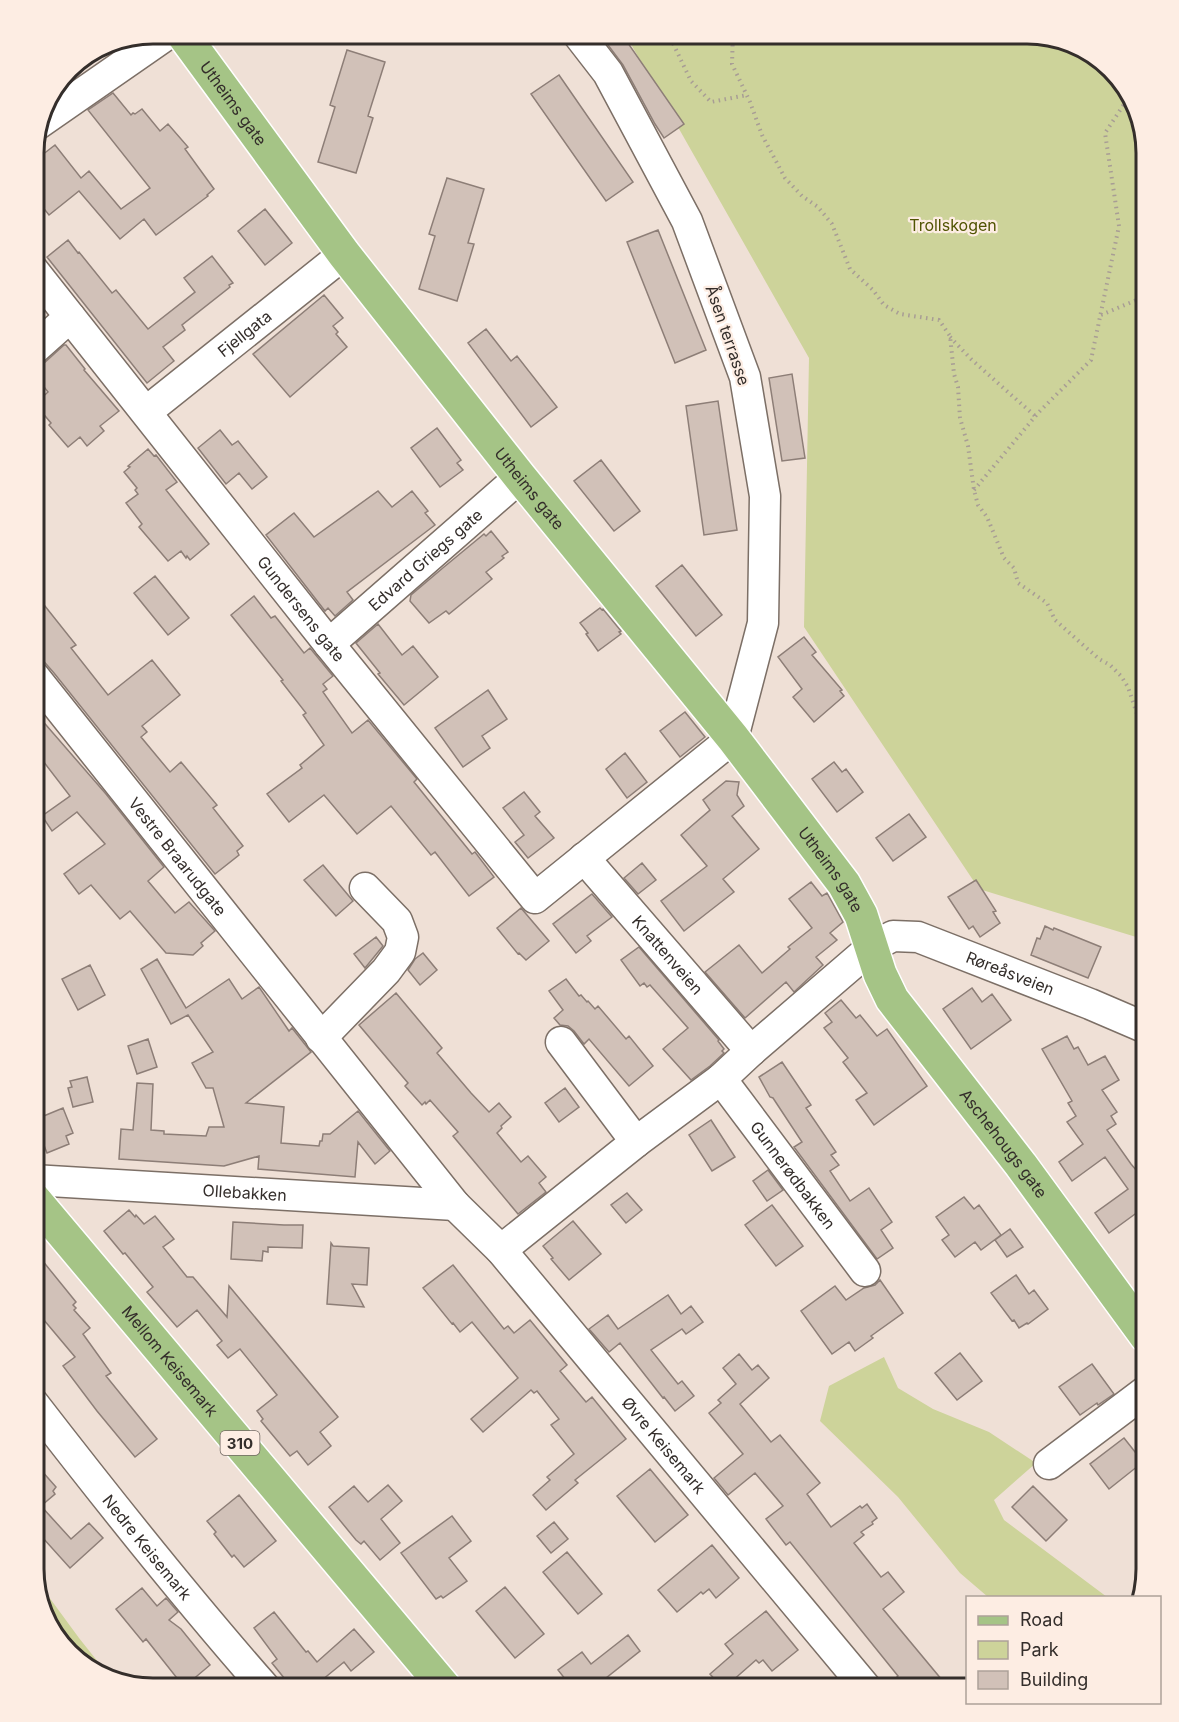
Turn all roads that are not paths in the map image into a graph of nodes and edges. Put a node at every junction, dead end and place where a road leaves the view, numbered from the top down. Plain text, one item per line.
1 (153, 44) edge
2 (190, 44) edge
3 (586, 44) edge
4 (50, 116) edge
5 (344, 254) junction
6 (44, 284) edge
7 (70, 316) junction
8 (44, 340) edge
9 (146, 412) junction
10 (520, 477) junction
11 (329, 644) junction
12 (44, 689) edge
13 (733, 738) junction
14 (584, 858) junction
15 (365, 888) dead end
16 (872, 947) junction
17 (1136, 1024) edge
18 (321, 1038) junction
19 (561, 1042) dead end
20 (751, 1051) junction
21 (721, 1079) junction
22 (636, 1142) junction
23 (44, 1181) edge
24 (455, 1204) junction
25 (44, 1211) edge
26 (501, 1250) junction
27 (865, 1271) dead end
28 (1136, 1322) edge
29 (1136, 1399) edge
30 (44, 1416) edge
31 (1049, 1464) dead end
32 (256, 1678) edge
33 (437, 1678) edge
34 (858, 1678) edge

1 - 4 street
2 - 5 main road, Utheims gate
3 - 13 street, Åsen terrasse
5 - 9 street, Fjellgata
5 - 10 main road, Utheims gate
6 - 7 street, Gundersens gate
7 - 8 street
7 - 9 street, Gundersens gate
9 - 11 street, Gundersens gate
10 - 11 street, Edvard Griegs gate
10 - 13 main road, Utheims gate
11 - 14 street, Gundersens gate
12 - 18 street, Vestre Braarudgate
13 - 14 street
13 - 16 main road, Utheims gate
14 - 20 street, Knattenveien
15 - 18 street
16 - 17 street, Røreåsveien
16 - 20 street
16 - 28 main road, Aschehougs gate
18 - 24 street, Vestre Braarudgate
19 - 22 street
20 - 21 street
21 - 22 street
21 - 27 street, Gunnerødbakken
22 - 26 street
23 - 24 street, Ollebakken
24 - 26 street, Øvre Keisemark
25 - 33 main road, Mellom Keisemark / 310
26 - 34 street, Øvre Keisemark
29 - 31 street
30 - 32 street, Nedre Keisemark

